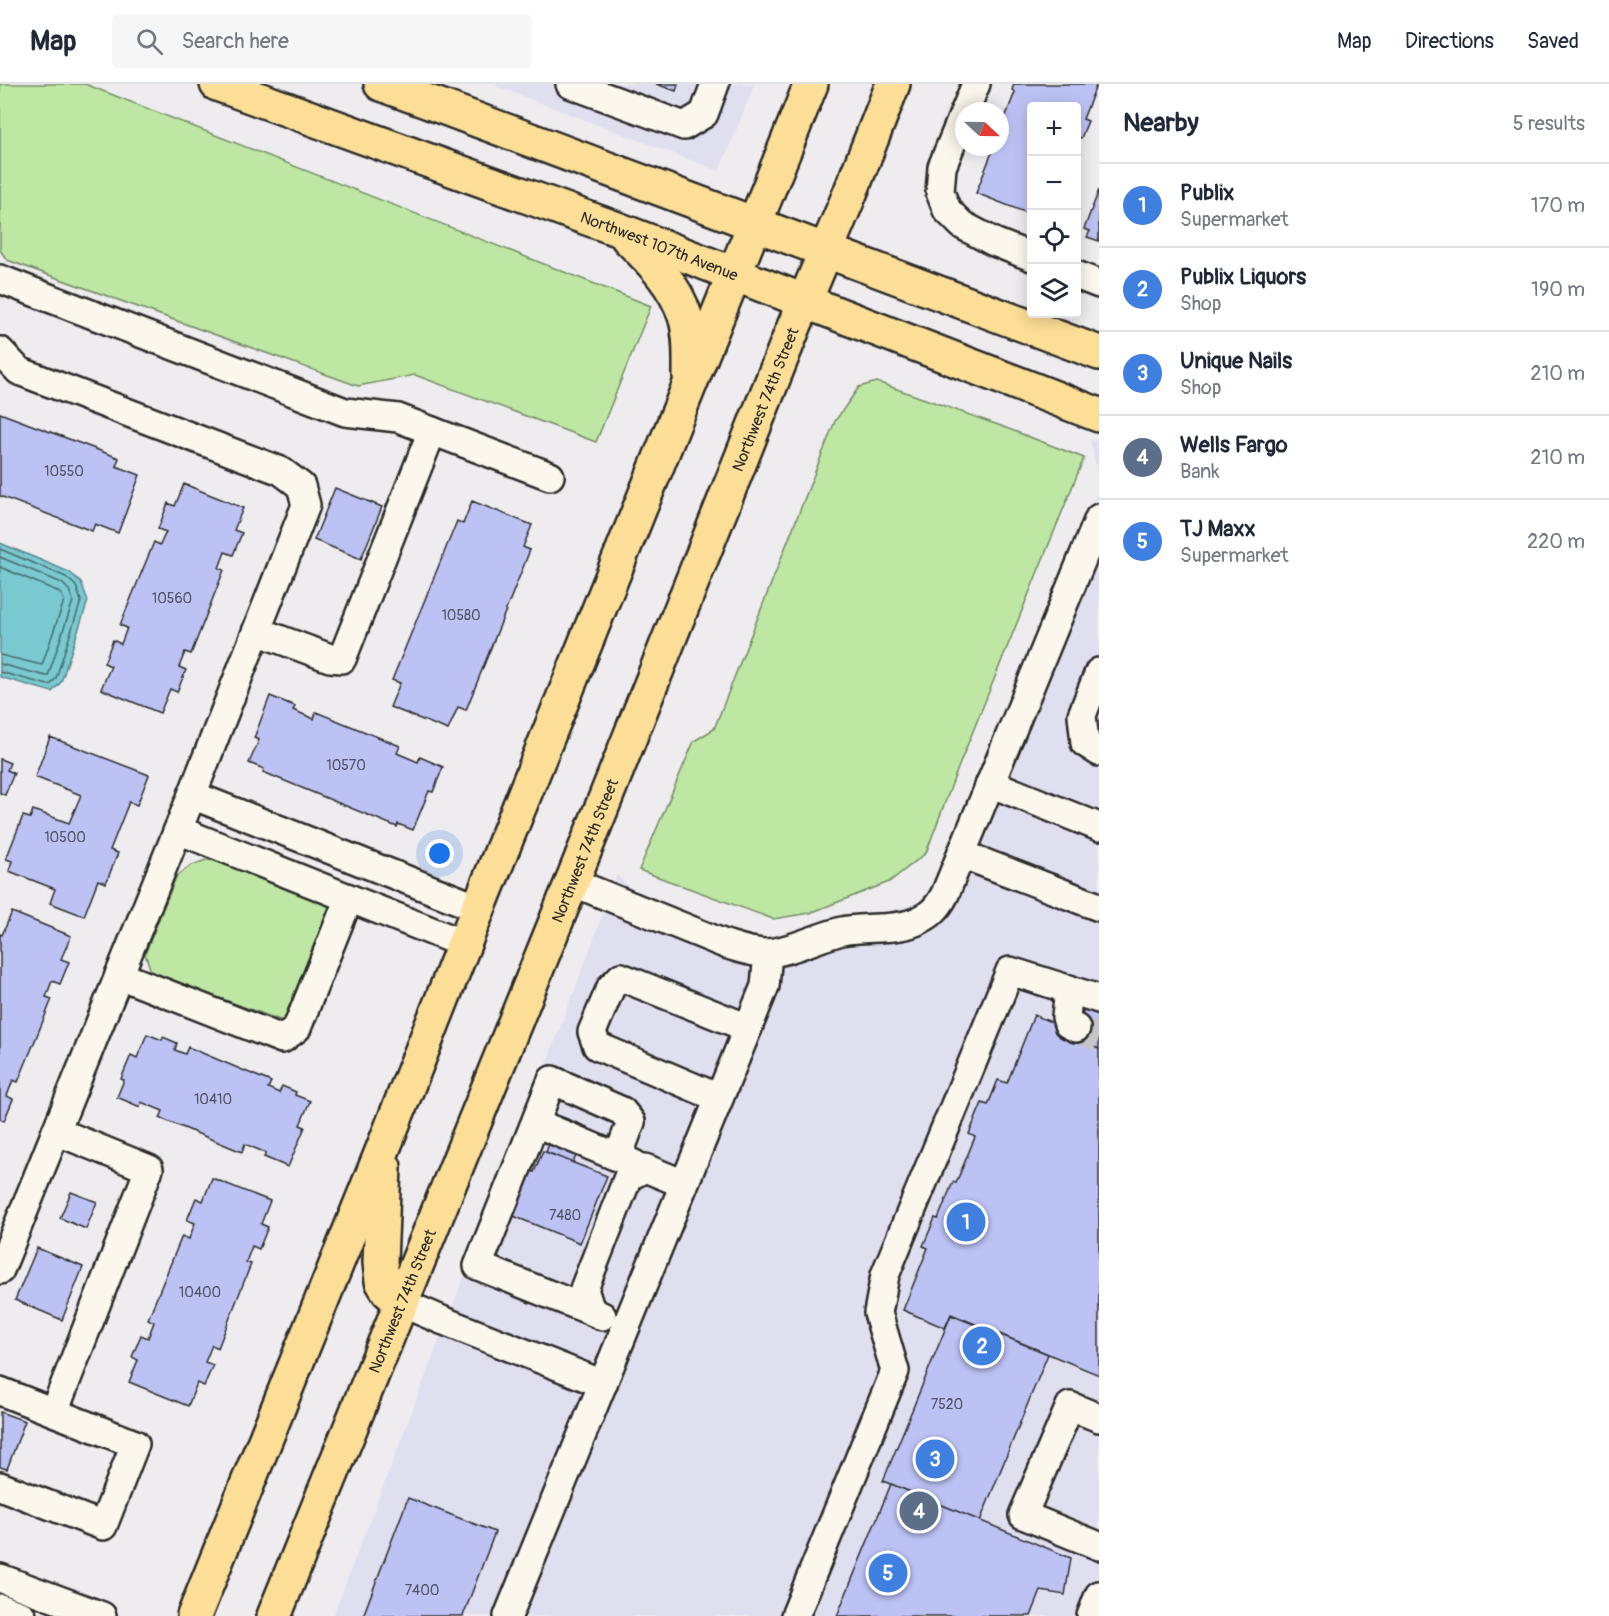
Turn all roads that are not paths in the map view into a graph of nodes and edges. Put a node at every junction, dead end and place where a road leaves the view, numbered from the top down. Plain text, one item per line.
1 (217, 84) edge
2 (381, 84) edge
3 (570, 84) edge
4 (715, 84) edge
5 (811, 84) edge
6 (893, 84) edge
7 (976, 84) edge
8 (426, 92) edge
9 (968, 102) edge
10 (955, 134) edge
11 (755, 224) junction
12 (620, 230) junction
13 (826, 251) junction
14 (1027, 255) edge
15 (735, 274) junction
16 (1081, 277) edge
17 (1099, 284) edge
18 (1, 285) edge
19 (804, 301) junction
20 (0, 351) edge
21 (1099, 353) edge
22 (690, 385) junction
23 (1099, 415) edge
24 (432, 431) junction
25 (550, 476) dead end
26 (1099, 518) edge
27 (1088, 574) edge
28 (256, 631) junction
29 (1099, 672) edge
30 (1099, 752) edge
31 (990, 783) junction
32 (192, 795) junction
33 (1099, 827) edge
34 (178, 830) junction
35 (961, 854) junction
36 (572, 882) junction
37 (349, 898) junction
38 (478, 908) junction
39 (1099, 908) edge
40 (464, 944) junction
41 (766, 971) junction
42 (119, 975) junction
43 (1069, 989) junction
44 (1099, 999) edge
45 (748, 1028) junction
46 (1076, 1028) dead end
47 (720, 1098) junction
48 (536, 1123) junction
49 (56, 1131) junction
50 (385, 1144) junction
51 (618, 1157) junction
52 (645, 1168) junction
53 (684, 1184) junction
54 (0, 1270) edge
55 (402, 1303) junction
56 (591, 1311) junction
57 (627, 1325) junction
58 (603, 1384) junction
59 (0, 1391) edge
60 (54, 1412) junction
61 (1099, 1418) edge
62 (0, 1486) edge
63 (1099, 1546) edge
64 (0, 1578) edge
65 (1099, 1595) edge
66 (0, 1608) edge
67 (22, 1616) edge
68 (102, 1616) edge
69 (194, 1616) edge
70 (274, 1616) edge
71 (508, 1616) edge
72 (795, 1616) edge
73 (1091, 1616) edge

1 - 12 main road, Northwest 107th Avenue
2 - 8 main road
3 - 4 street
5 - 11 main road
6 - 13 main road, Northwest 74th Street
7 - 9 street
8 - 11 main road
10 - 14 street
11 - 13 main road
11 - 15 main road
12 - 15 main road, Northwest 107th Avenue
12 - 22 main road
13 - 19 main road, Northwest 74th Street
13 - 21 main road
15 - 19 main road, Northwest 107th Avenue
15 - 22 main road
16 - 17 street
18 - 24 street
19 - 23 main road, Northwest 107th Avenue
19 - 36 main road, Northwest 74th Street
20 - 28 street
22 - 38 main road
24 - 25 street
24 - 28 street
26 - 27 street
27 - 31 street
28 - 32 street
29 - 30 street
31 - 33 street
31 - 35 street
32 - 34 street
32 - 38 street
34 - 37 street
34 - 42 street
35 - 39 street
35 - 41 street
36 - 41 street
36 - 55 main road, Northwest 74th Street
37 - 40 street
37 - 42 street
38 - 40 main road
40 - 50 main road
41 - 45 street
42 - 49 street
43 - 44 street
43 - 46 street
43 - 72 street
45 - 47 street
45 - 47 street
47 - 53 street
48 - 51 street
48 - 51 street
48 - 56 street
49 - 54 street
49 - 60 street
50 - 55 main road
50 - 69 main road
51 - 52 street
52 - 53 street
52 - 56 street
53 - 57 street
55 - 58 street
55 - 70 main road, Northwest 74th Street
56 - 57 street
57 - 58 street
58 - 71 street
59 - 60 street
60 - 62 street
61 - 63 street
64 - 68 street
65 - 73 street
66 - 67 street

